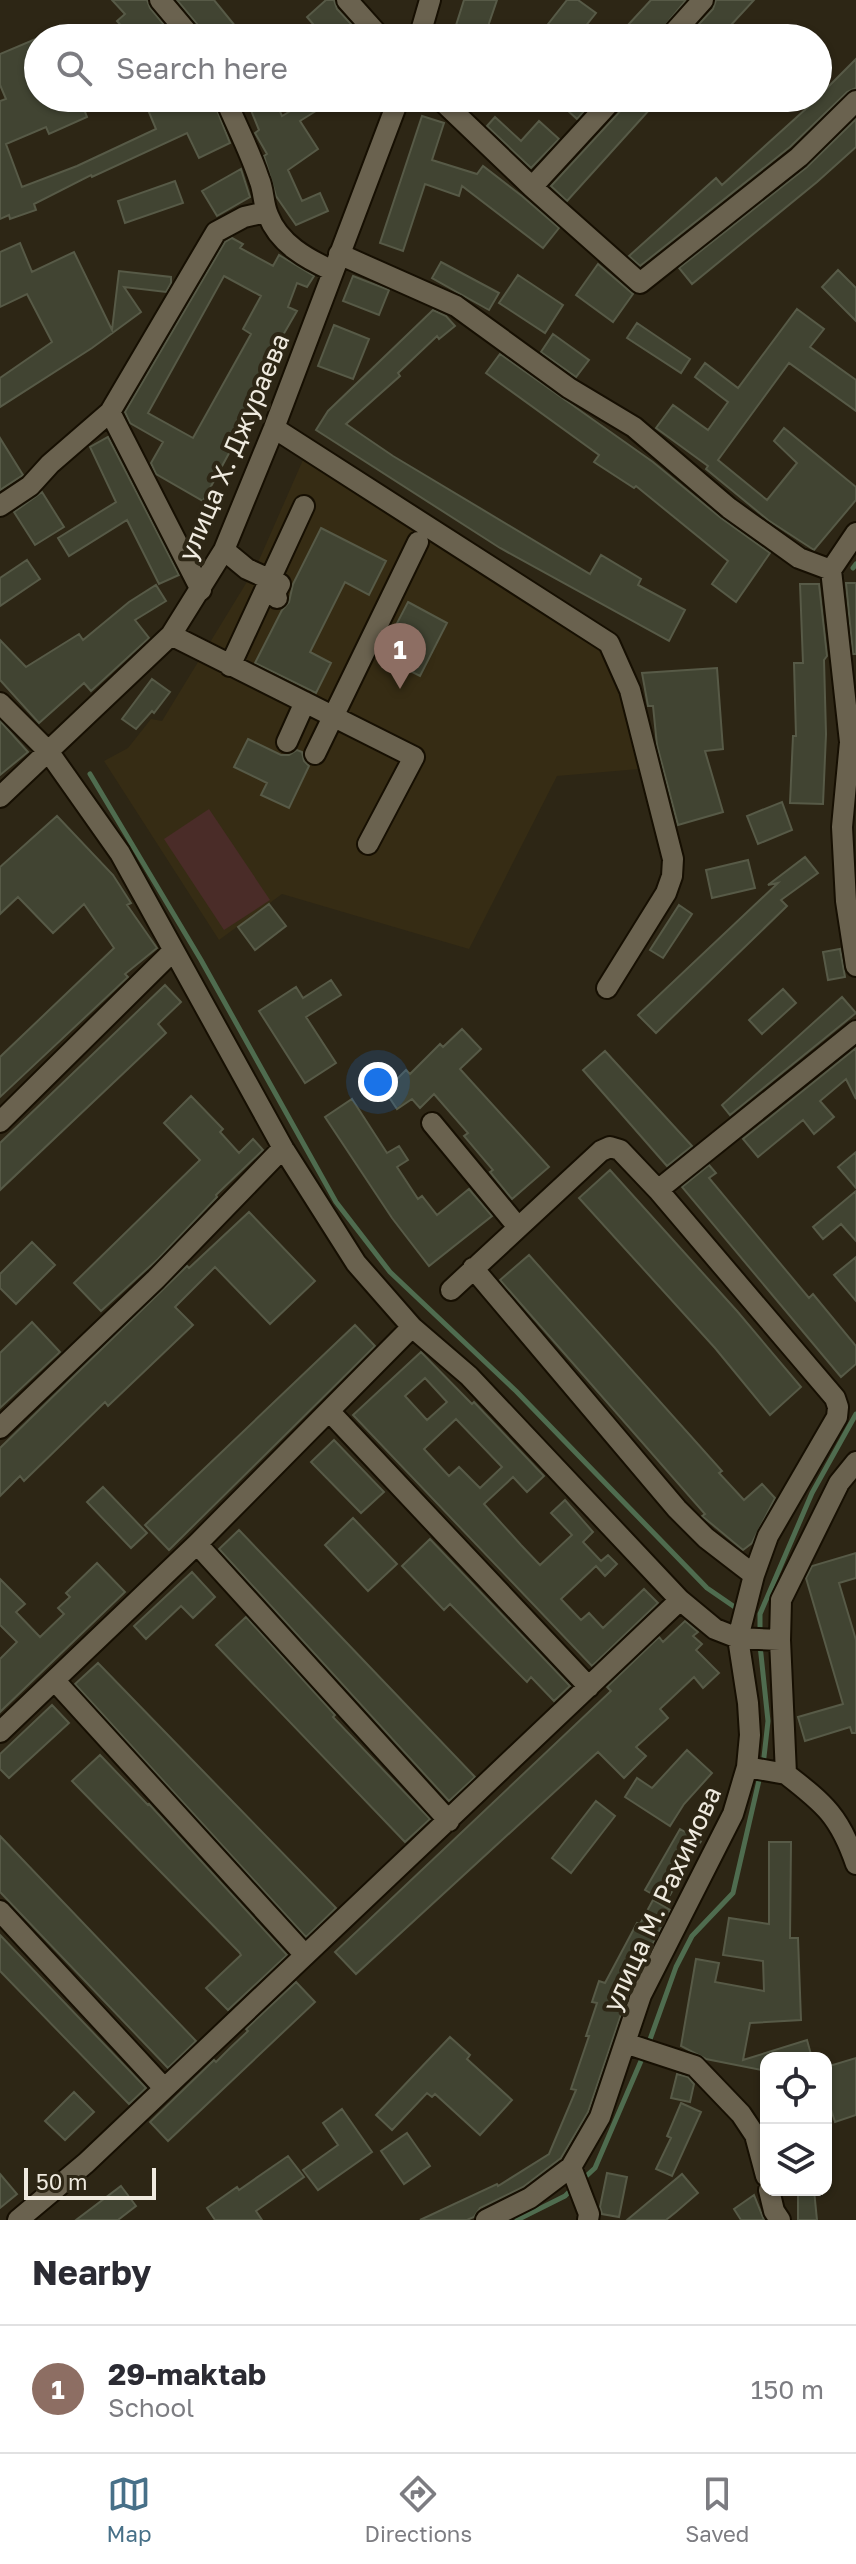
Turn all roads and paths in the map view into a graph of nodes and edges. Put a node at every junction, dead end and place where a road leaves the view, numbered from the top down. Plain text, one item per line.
1 (160, 0) edge
2 (347, 0) edge
3 (430, 0) edge
4 (703, 0) edge
5 (180, 24) edge
6 (368, 24) edge
7 (423, 24) edge
8 (682, 24) edge
9 (856, 101) edge
10 (231, 112) edge
11 (394, 112) edge
12 (454, 112) edge
13 (601, 112) edge
14 (532, 187) junction
15 (266, 212) junction
16 (336, 262) junction
17 (110, 412) junction
18 (274, 428) junction
19 (0, 506) edge
20 (304, 506) dead end
21 (856, 533) edge
22 (418, 542) dead end
23 (224, 550) junction
24 (831, 570) junction
25 (264, 581) junction
26 (201, 590) junction
27 (171, 635) junction
28 (230, 666) junction
29 (305, 702) junction
30 (0, 703) edge
31 (333, 716) junction
32 (287, 742) dead end
33 (853, 742) edge
34 (48, 751) junction
35 (315, 754) dead end
36 (0, 797) edge
37 (368, 844) dead end
38 (173, 951) junction
39 (856, 966) edge
40 (607, 988) dead end
41 (856, 1031) edge
42 (0, 1122) edge
43 (432, 1123) dead end
44 (283, 1148) junction
45 (658, 1190) junction
46 (518, 1227) junction
47 (473, 1268) junction
48 (451, 1290) dead end
49 (412, 1327) junction
50 (330, 1412) junction
51 (0, 1428) edge
52 (856, 1462) edge
53 (197, 1544) junction
54 (754, 1575) junction
55 (680, 1600) junction
56 (744, 1633) junction
57 (780, 1640) junction
58 (56, 1682) junction
59 (589, 1687) junction
60 (0, 1732) edge
61 (747, 1767) junction
62 (786, 1774) junction
63 (449, 1821) junction
64 (856, 1864) edge
65 (0, 1911) edge
66 (305, 1955) junction
67 (639, 2048) junction
68 (164, 2088) junction
69 (760, 2154) edge
70 (571, 2167) junction
71 (770, 2196) edge
72 (18, 2220) edge
73 (486, 2220) edge
74 (588, 2220) edge
75 (780, 2220) edge

1 - 5 street
2 - 6 street
3 - 7 street
4 - 8 street
9 - 14 street
10 - 15 street
11 - 16 street, улица Х. Джураева
12 - 14 street
13 - 14 street
15 - 16 street
15 - 17 street
16 - 18 street, улица Х. Джураева
16 - 24 street
17 - 19 street
17 - 26 street
18 - 23 street, улица Х. Джураева
18 - 40 street
20 - 25 street
21 - 24 street
22 - 31 street
23 - 25 street
23 - 26 street, улица Х. Джураева
24 - 33 street
25 - 28 street
26 - 27 street, улица Х. Джураева
27 - 28 street
27 - 34 street, улица Х. Джураева
28 - 29 street
29 - 31 street
29 - 32 street
30 - 34 street
31 - 35 street
31 - 37 street
33 - 39 street
34 - 36 street, улица Х. Джураева
34 - 38 street
38 - 42 street
38 - 44 street
41 - 45 street
43 - 46 street
44 - 49 street
44 - 51 street
45 - 46 street
45 - 54 street
46 - 47 street
47 - 48 street
47 - 54 street
49 - 50 street
49 - 55 street
50 - 53 street
50 - 59 street
52 - 57 street
53 - 58 street
53 - 63 street
54 - 56 street
55 - 56 street
55 - 59 street
56 - 57 street
56 - 61 street, улица М. Рахимова
57 - 62 street
58 - 60 street
58 - 66 street
59 - 63 street
61 - 62 street
61 - 67 street, улица М. Рахимова
62 - 64 street
63 - 66 street
65 - 68 street
66 - 68 street
67 - 69 street
67 - 70 street, улица М. Рахимова
68 - 72 street
70 - 73 street, улица М. Рахимова
70 - 74 street
71 - 75 street

